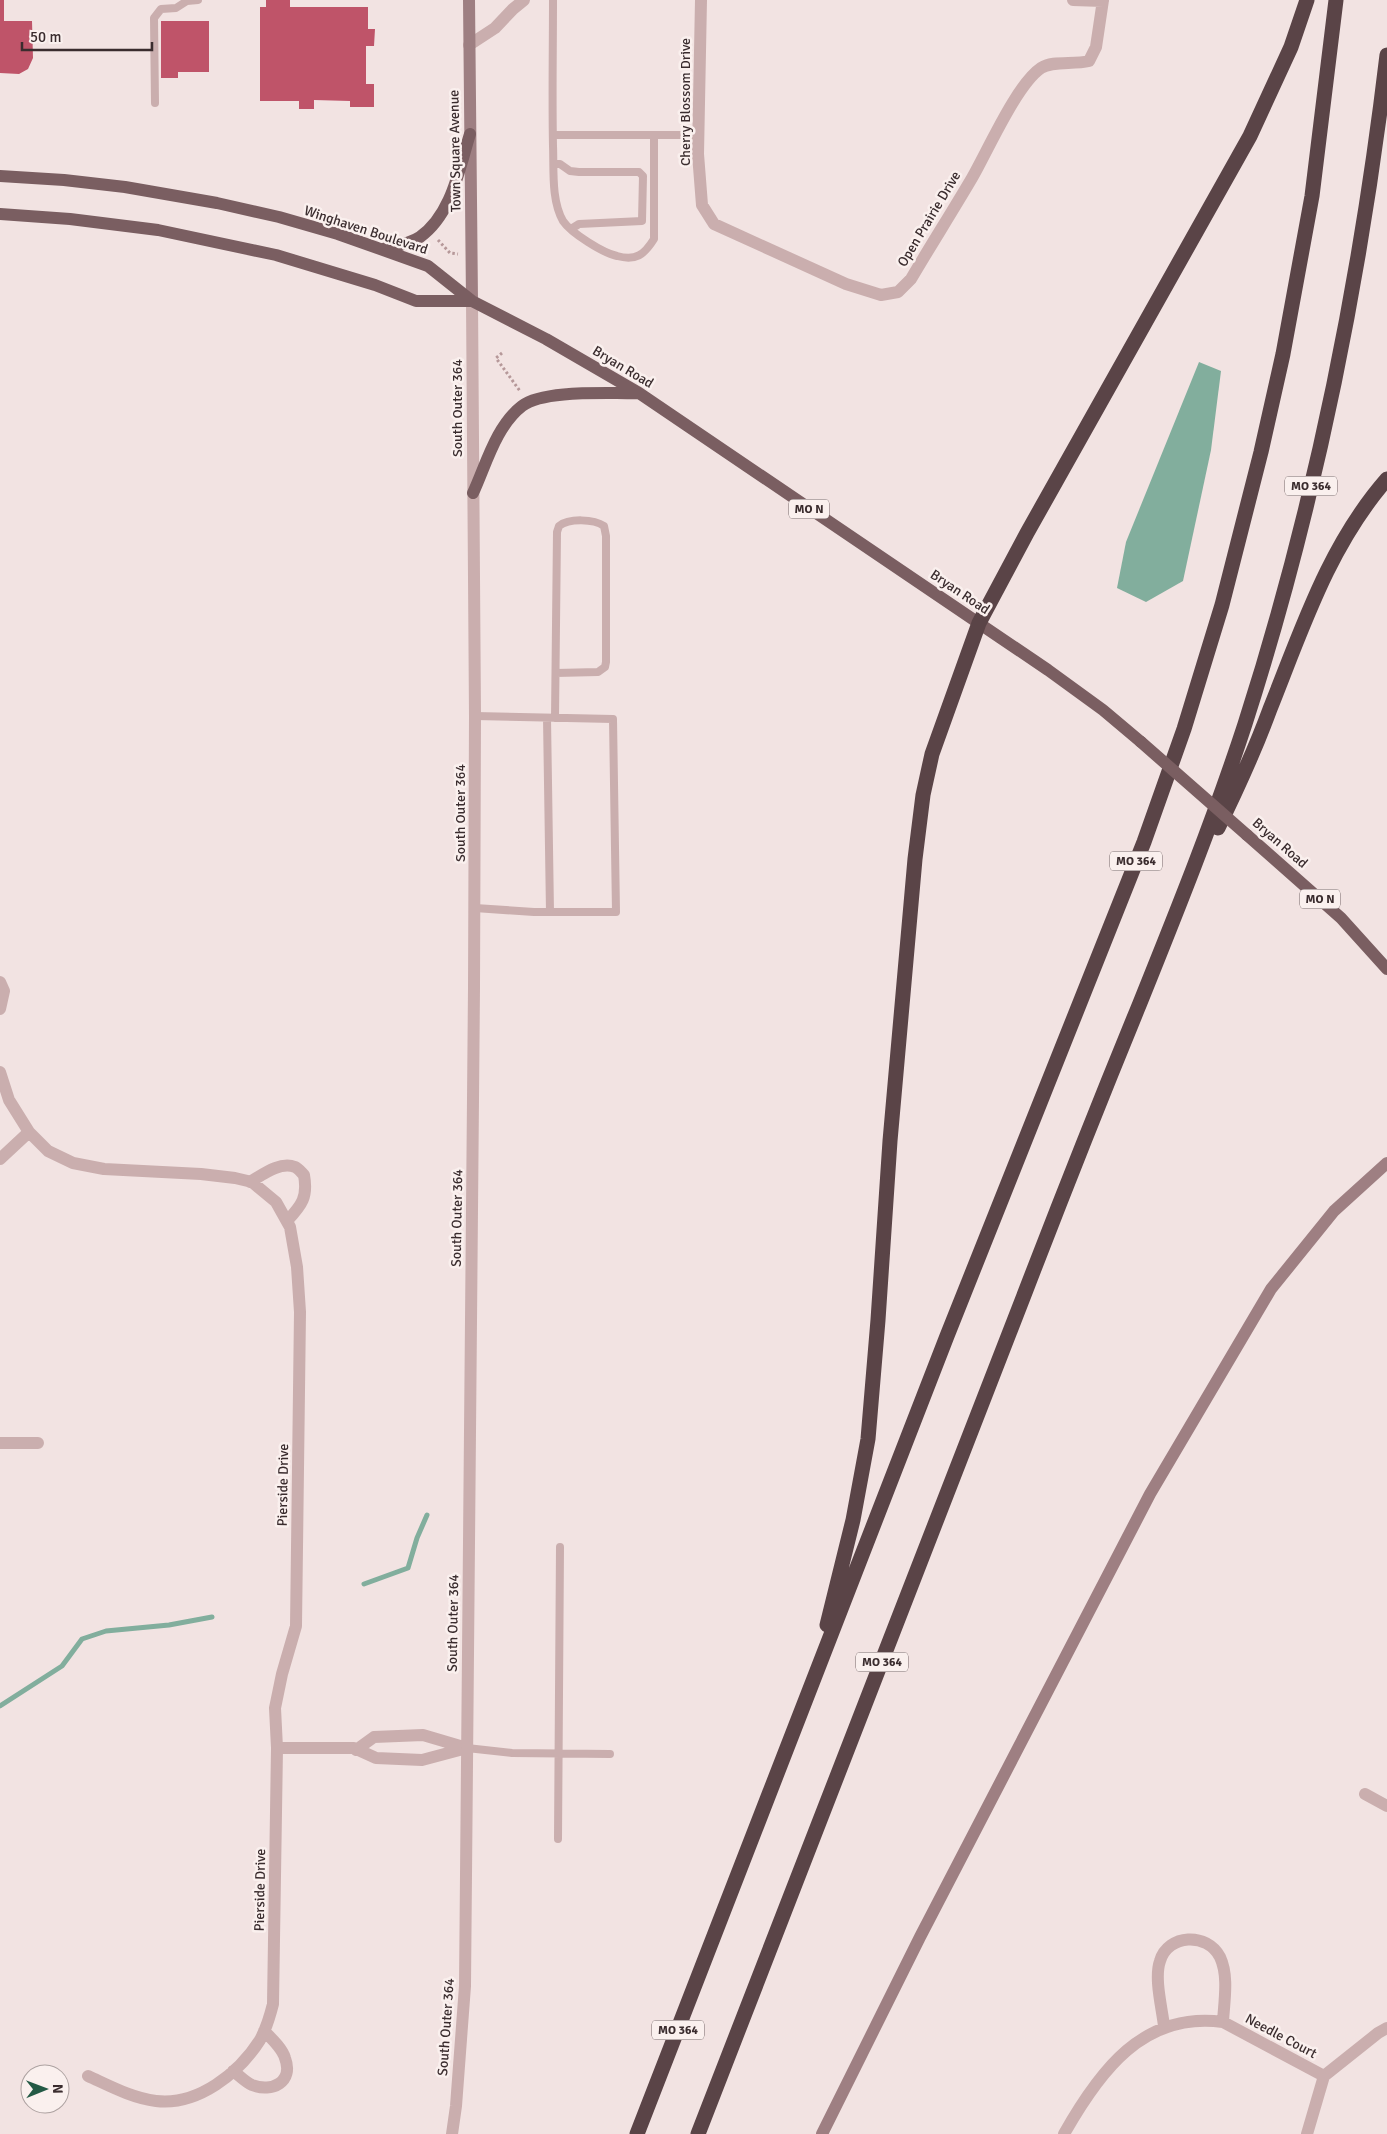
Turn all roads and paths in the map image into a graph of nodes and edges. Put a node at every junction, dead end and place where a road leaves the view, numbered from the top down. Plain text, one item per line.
1 (198, 0) edge
2 (469, 0) edge
3 (524, 0) edge
4 (553, 0) edge
5 (700, 0) edge
6 (1073, 0) edge
7 (1307, 0) edge
8 (1336, 0) edge
9 (1103, 1) edge
10 (469, 45) junction
11 (1387, 56) edge
12 (154, 104) dead end
13 (470, 134) junction
14 (553, 135) junction
15 (699, 135) junction
16 (654, 136) junction
17 (554, 164) junction
18 (0, 176) edge
19 (702, 205) joint
20 (0, 214) edge
21 (571, 229) junction
22 (436, 237) dead end
23 (383, 249) junction
24 (458, 254) dead end
25 (472, 301) junction
26 (502, 353) dead end
27 (520, 392) dead end
28 (639, 394) junction
29 (1387, 479) edge
30 (473, 493) junction
31 (979, 623) junction
32 (556, 673) junction
33 (475, 716) junction
34 (547, 718) junction
35 (555, 718) junction
36 (1180, 903) junction
37 (475, 908) junction
38 (550, 912) junction
39 (1387, 969) edge
40 (0, 982) edge
41 (0, 1009) edge
42 (0, 1072) edge
43 (30, 1132) junction
44 (0, 1159) edge
45 (1387, 1163) edge
46 (250, 1182) junction
47 (287, 1221) junction
48 (0, 1443) edge
49 (38, 1443) dead end
50 (560, 1547) dead end
51 (812, 1685) junction
52 (277, 1748) junction
53 (467, 1748) junction
54 (356, 1750) junction
55 (559, 1753) junction
56 (610, 1754) dead end
57 (1364, 1794) dead end
58 (1387, 1806) edge
59 (558, 1838) dead end
60 (1223, 2022) junction
61 (1164, 2026) junction
62 (1387, 2028) edge
63 (264, 2031) junction
64 (233, 2071) junction
65 (88, 2076) dead end
66 (1324, 2076) junction
67 (452, 2134) edge
68 (638, 2134) edge
69 (698, 2134) edge
70 (822, 2134) edge
71 (1064, 2134) edge
72 (1307, 2134) edge

1 - 12 lane
2 - 10 main road, Town Square Avenue
3 - 10 street
4 - 14 lane
5 - 15 street, Cherry Blossom Drive
6 - 9 street
7 - 31 highway
8 - 51 highway, MO 364
9 - 19 street, Open Prairie Drive
10 - 13 main road, Town Square Avenue
11 - 36 highway, MO 364
13 - 23 main road
13 - 25 main road, Town Square Avenue
14 - 16 lane
14 - 17 lane
15 - 16 lane
15 - 19 street, Cherry Blossom Drive
16 - 21 lane
17 - 21 lane
17 - 21 lane
18 - 23 main road, Winghaven Boulevard
20 - 25 main road
22 - 24 path
23 - 25 main road, Winghaven Boulevard
25 - 28 main road, Bryan Road / MO N
25 - 30 street, South Outer 364
26 - 27 path
28 - 30 main road
28 - 31 main road, Bryan Road / MO N
29 - 36 highway
30 - 33 street, South Outer 364
31 - 39 main road, Bryan Road / MO N, bridge
31 - 51 highway
32 - 32 lane
32 - 35 lane
33 - 34 lane
33 - 37 street, South Outer 364
34 - 35 lane
34 - 38 lane
35 - 38 lane
36 - 69 highway, MO 364
37 - 38 lane
37 - 53 street, South Outer 364
40 - 41 street
42 - 43 street, Pierside Drive
43 - 44 street
43 - 46 street, Pierside Drive
45 - 70 main road
46 - 47 street, Pierside Drive
46 - 47 street
47 - 52 street, Pierside Drive
48 - 49 street
50 - 55 lane
51 - 68 highway, MO 364
52 - 54 street
52 - 63 street, Pierside Drive
53 - 54 street
53 - 54 street
53 - 55 lane
53 - 67 street, South Outer 364
55 - 56 lane
55 - 59 lane
57 - 58 street
60 - 61 street, Needle Court
60 - 61 street, Needle Court
60 - 66 street, Needle Court
61 - 71 street, Needle Court
62 - 66 street
63 - 64 street, Pierside Drive
63 - 64 street
64 - 65 street, Pierside Drive
66 - 72 street

